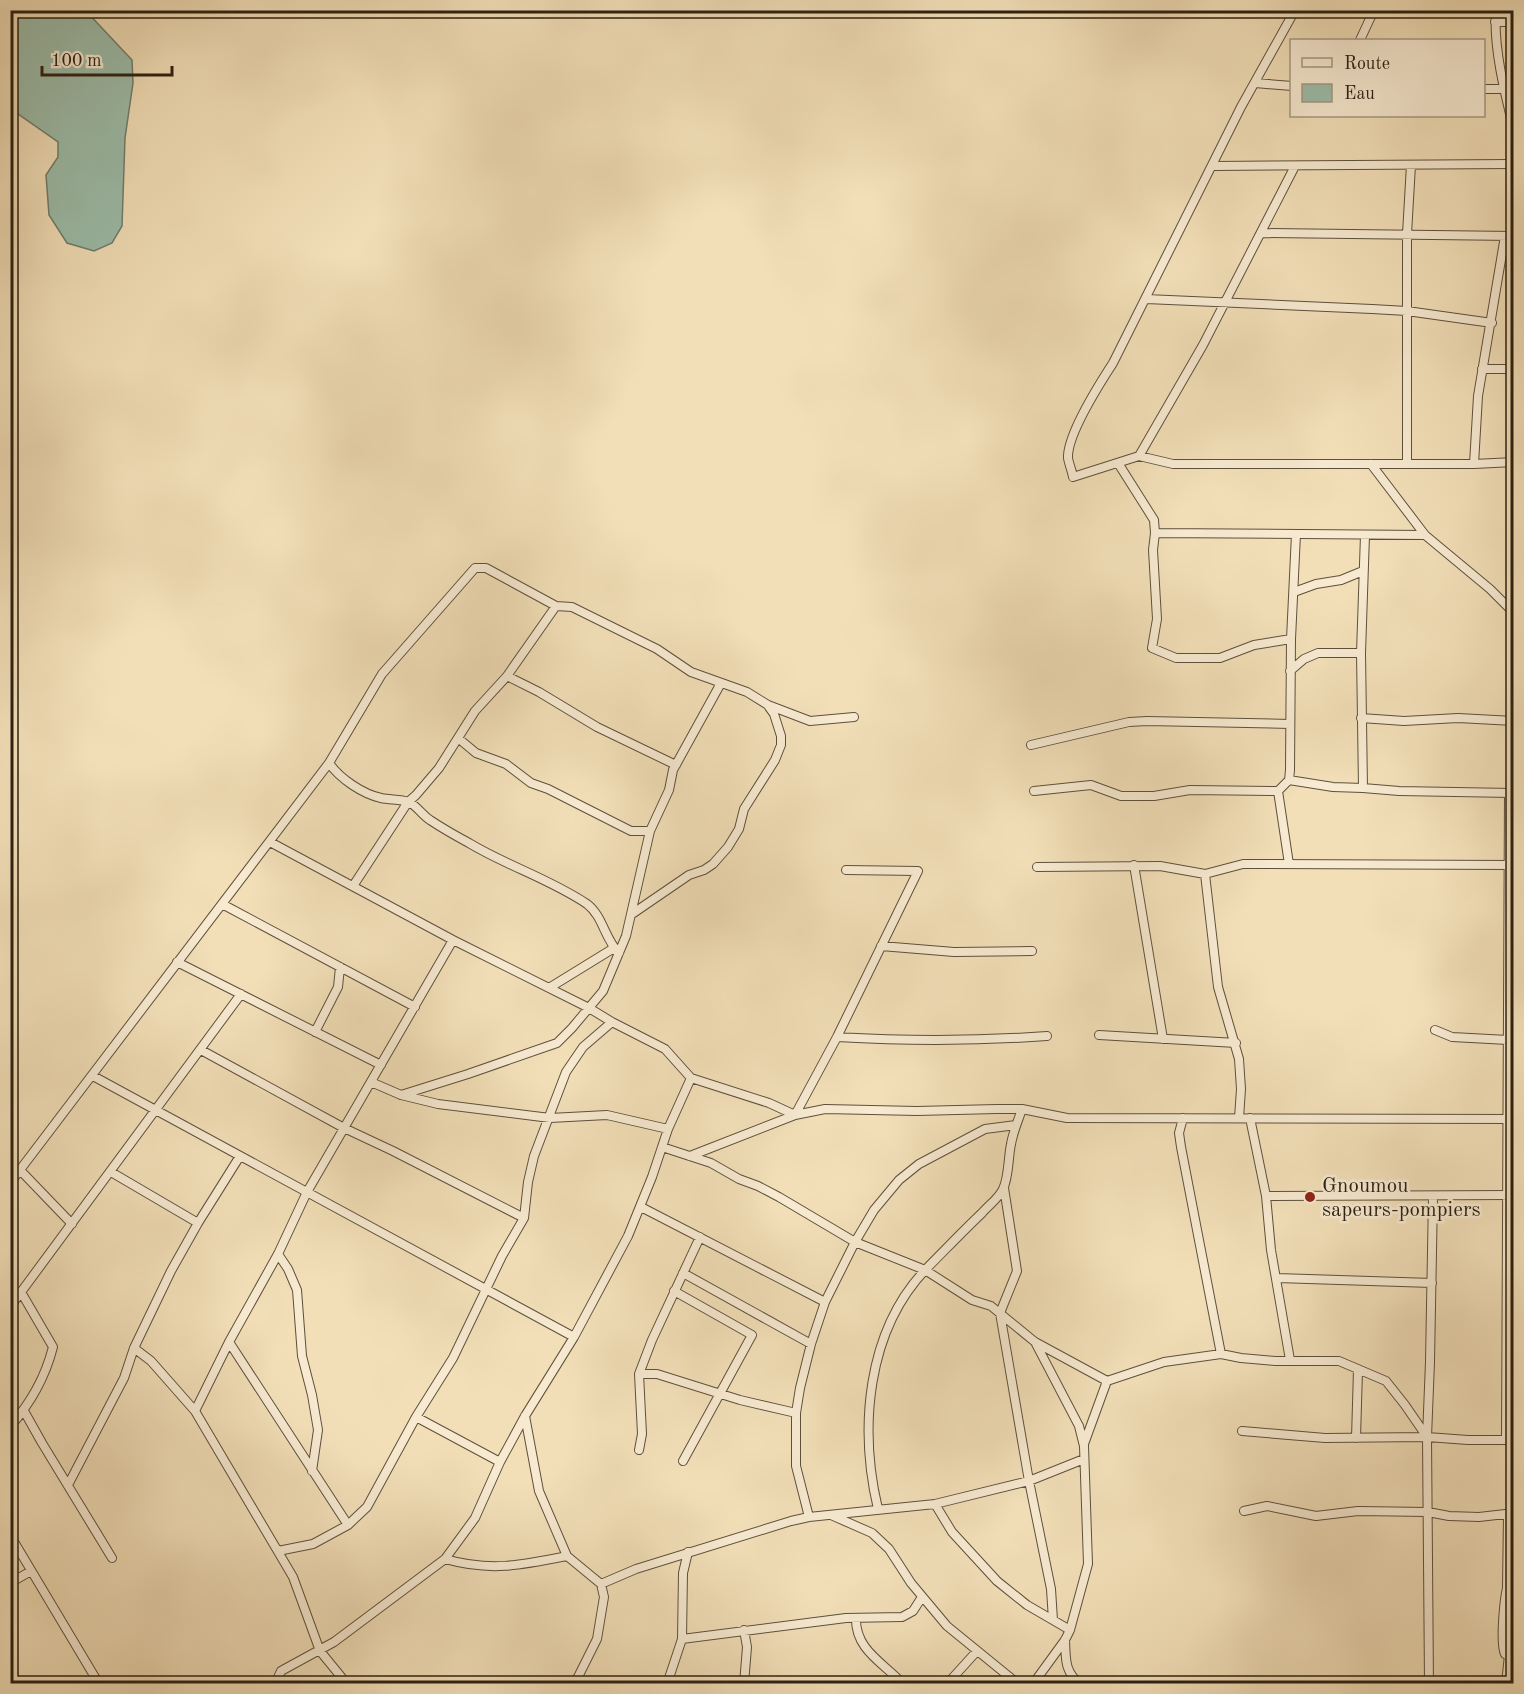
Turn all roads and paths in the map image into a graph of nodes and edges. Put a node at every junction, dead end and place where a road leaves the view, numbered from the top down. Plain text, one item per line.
1 (1295, 10) edge
2 (1374, 10) edge
3 (1496, 10) edge
4 (1495, 22) junction
5 (1514, 22) edge
6 (1360, 39) edge
7 (1255, 83) junction
8 (1290, 86) edge
9 (1485, 89) edge
10 (1503, 89) junction
11 (1514, 89) edge
12 (1514, 130) edge
13 (1514, 164) edge
14 (1411, 165) junction
15 (1213, 166) junction
16 (1295, 166) junction
17 (1261, 233) junction
18 (1407, 234) junction
19 (1509, 236) edge
20 (1146, 299) junction
21 (1225, 302) junction
22 (1407, 311) junction
23 (1492, 323) junction
24 (1482, 369) junction
25 (1514, 369) edge
26 (1139, 456) junction
27 (1514, 462) edge
28 (1118, 463) junction
29 (1371, 464) junction
30 (1407, 464) junction
31 (1474, 464) junction
32 (1155, 533) junction
33 (1296, 534) junction
34 (1365, 535) junction
35 (1425, 535) junction
36 (1363, 571) junction
37 (1294, 592) junction
38 (556, 606) junction
39 (1514, 613) edge
40 (1291, 639) junction
41 (1361, 653) junction
42 (1290, 671) junction
43 (507, 676) junction
44 (721, 683) junction
45 (768, 705) junction
46 (854, 717) dead end
47 (1361, 718) junction
48 (1514, 721) edge
49 (1290, 724) junction
50 (458, 738) junction
51 (1031, 745) dead end
52 (329, 763) junction
53 (676, 765) junction
54 (1289, 780) junction
55 (1363, 788) junction
56 (1034, 791) dead end
57 (1278, 791) junction
58 (1511, 793) edge
59 (408, 802) junction
60 (650, 831) junction
61 (270, 842) junction
62 (1289, 864) junction
63 (1134, 865) junction
64 (1511, 865) edge
65 (1037, 867) dead end
66 (846, 870) dead end
67 (1205, 874) junction
68 (353, 885) junction
69 (222, 904) junction
70 (632, 914) junction
71 (453, 940) junction
72 (881, 946) junction
73 (617, 950) junction
74 (1032, 951) dead end
75 (177, 962) junction
76 (340, 968) junction
77 (549, 988) junction
78 (241, 994) junction
79 (415, 1007) junction
80 (589, 1008) junction
81 (612, 1022) junction
82 (1435, 1030) dead end
83 (315, 1032) junction
84 (1099, 1035) dead end
85 (1047, 1036) dead end
86 (837, 1037) junction
87 (1163, 1039) junction
88 (1510, 1042) edge
89 (1236, 1043) junction
90 (201, 1050) junction
91 (381, 1065) junction
92 (93, 1076) junction
93 (691, 1078) junction
94 (371, 1082) junction
95 (401, 1095) junction
96 (1022, 1109) junction
97 (156, 1110) junction
98 (795, 1115) junction
99 (550, 1118) junction
100 (1183, 1118) junction
101 (1239, 1118) junction
102 (1250, 1118) junction
103 (1511, 1119) edge
104 (1016, 1125) junction
105 (344, 1128) junction
106 (668, 1129) junction
107 (662, 1147) junction
108 (240, 1156) junction
109 (690, 1156) junction
110 (20, 1170) junction
111 (111, 1172) junction
112 (10, 1183) edge
113 (1004, 1188) junction
114 (307, 1192) junction
115 (1510, 1195) edge
116 (1266, 1196) junction
117 (1433, 1196) junction
118 (641, 1207) junction
119 (524, 1218) junction
120 (198, 1223) junction
121 (72, 1224) junction
122 (700, 1237) junction
123 (855, 1242) junction
124 (278, 1254) junction
125 (925, 1270) junction
126 (684, 1273) junction
127 (1510, 1275) edge
128 (1277, 1278) junction
129 (1432, 1283) junction
130 (486, 1289) junction
131 (674, 1291) junction
132 (21, 1292) junction
133 (825, 1302) junction
134 (10, 1307) edge
135 (1000, 1313) junction
136 (574, 1337) junction
137 (229, 1342) junction
138 (1035, 1342) junction
139 (811, 1344) junction
140 (134, 1348) junction
141 (1221, 1354) junction
142 (1290, 1360) junction
143 (1358, 1370) junction
144 (639, 1374) junction
145 (1107, 1381) junction
146 (721, 1393) junction
147 (24, 1411) junction
148 (195, 1411) junction
149 (796, 1413) junction
150 (525, 1416) junction
151 (416, 1418) junction
152 (10, 1427) edge
153 (1242, 1431) dead end
154 (1427, 1437) junction
155 (1356, 1438) junction
156 (1510, 1440) edge
157 (1084, 1446) junction
158 (639, 1450) dead end
159 (1084, 1459) junction
160 (684, 1461) dead end
161 (500, 1462) junction
162 (312, 1471) junction
163 (1029, 1481) junction
164 (68, 1485) junction
165 (935, 1504) junction
166 (878, 1509) junction
167 (1244, 1511) dead end
168 (1428, 1512) junction
169 (831, 1514) junction
170 (1511, 1514) edge
171 (809, 1517) junction
172 (348, 1526) junction
173 (10, 1536) edge
174 (279, 1551) junction
175 (688, 1552) junction
176 (567, 1556) junction
177 (112, 1558) dead end
178 (445, 1559) junction
179 (32, 1571) junction
180 (10, 1583) edge
181 (601, 1584) junction
182 (1510, 1587) edge
183 (922, 1597) junction
184 (855, 1618) junction
185 (1053, 1620) junction
186 (744, 1630) junction
187 (1070, 1630) junction
188 (682, 1639) junction
189 (1065, 1640) junction
190 (320, 1651) junction
191 (977, 1651) junction
192 (1511, 1655) edge
193 (10, 1677) edge
194 (14, 1683) edge
195 (99, 1683) edge
196 (276, 1683) edge
197 (347, 1683) edge
198 (573, 1683) edge
199 (667, 1683) edge
200 (744, 1683) edge
201 (903, 1683) edge
202 (947, 1683) edge
203 (1018, 1683) edge
204 (1034, 1683) edge
205 (1080, 1683) edge
206 (1429, 1683) edge
207 (1506, 1683) edge

1 - 7 street
2 - 6 street
3 - 4 street
4 - 5 street
4 - 10 street
7 - 8 street
7 - 15 street
9 - 10 street
10 - 11 street
10 - 12 street
13 - 14 street
14 - 16 street
14 - 18 street
15 - 16 street
15 - 20 street
16 - 17 street
17 - 18 street
17 - 21 street
18 - 19 street
18 - 22 street
19 - 23 street
20 - 21 street
20 - 28 street
21 - 22 street
21 - 26 street
22 - 23 street
22 - 30 street
23 - 24 street
24 - 25 street
24 - 31 street
26 - 28 street
26 - 29 street
27 - 31 street
28 - 32 street
29 - 30 street
29 - 35 street
30 - 31 street
32 - 33 street
32 - 40 street
33 - 34 street
33 - 37 street
34 - 35 street
34 - 36 street
35 - 39 street
36 - 37 street
36 - 41 street
37 - 40 street
38 - 43 street
38 - 44 street
38 - 52 street
40 - 42 street
41 - 42 street
41 - 47 street
42 - 49 street
43 - 50 street
43 - 53 street
44 - 45 street
44 - 53 street
45 - 46 street
45 - 70 street
47 - 48 street
47 - 55 street
49 - 51 street
49 - 54 street
50 - 59 street
50 - 60 street
52 - 59 street
52 - 61 street
53 - 60 street
54 - 55 street
54 - 57 street
55 - 58 street
56 - 57 street
57 - 62 street
58 - 64 street
59 - 68 street
59 - 73 street
60 - 70 street
61 - 68 street
61 - 69 street
62 - 64 street
62 - 67 street
63 - 65 street
63 - 67 street
63 - 87 street
64 - 88 street
66 - 72 street
67 - 89 street
68 - 71 street
69 - 75 street
69 - 76 street
70 - 73 street
71 - 77 street
71 - 79 street
72 - 74 street
72 - 86 street
73 - 77 street
73 - 80 street
75 - 78 street
75 - 92 street
76 - 79 street
76 - 83 street
77 - 80 street
78 - 83 street
78 - 90 street
79 - 91 street
80 - 81 street
80 - 95 street
81 - 93 street
81 - 99 street
82 - 88 street
83 - 91 street
84 - 87 street
85 - 86 street
86 - 98 street
87 - 89 street
88 - 103 street
89 - 101 street
90 - 97 street
90 - 105 street
91 - 94 street
92 - 97 street
92 - 110 street
93 - 98 street
93 - 106 street
94 - 95 street
94 - 105 street
95 - 99 street
96 - 98 street
96 - 100 street
96 - 104 street
97 - 108 street
97 - 111 street
98 - 109 street
99 - 106 street
99 - 119 street
100 - 101 street
100 - 141 street
101 - 102 street
102 - 103 street
102 - 116 street
103 - 115 street
104 - 113 street
104 - 123 street
105 - 114 street
105 - 119 street
106 - 107 street
107 - 109 street
107 - 118 street
108 - 114 street
108 - 120 street
109 - 123 street
110 - 112 street
110 - 121 street
111 - 120 street
111 - 121 street
113 - 125 street
113 - 135 street
114 - 124 street
114 - 130 street
115 - 117 street
115 - 127 street
116 - 117 street
116 - 128 street
117 - 129 street
118 - 122 street
118 - 136 street
119 - 130 street
120 - 140 street
121 - 132 street
122 - 126 street
122 - 133 street
123 - 125 street
123 - 133 street
124 - 137 street
124 - 162 street
125 - 135 street
125 - 166 street
126 - 131 street
126 - 139 street
127 - 156 street
128 - 129 street
128 - 142 street
129 - 154 street
130 - 136 street
130 - 151 street
131 - 144 street
131 - 146 street
132 - 134 street
132 - 147 street
133 - 139 street
135 - 138 street
135 - 163 street
136 - 150 street
137 - 148 street
137 - 162 street
138 - 145 street
138 - 157 street
139 - 149 street
140 - 148 street
140 - 164 street
141 - 142 street
141 - 145 street
142 - 143 street
143 - 154 street
143 - 155 street
144 - 146 street
144 - 158 street
145 - 157 street
146 - 149 street
146 - 160 street
147 - 152 street
147 - 164 street
148 - 174 street
149 - 171 street
150 - 161 street
150 - 176 street
151 - 161 street
151 - 172 street
153 - 155 street
154 - 155 street
154 - 156 street
154 - 168 street
157 - 159 street
159 - 163 street
159 - 187 street
161 - 178 street
162 - 172 street
163 - 165 street
163 - 185 street
164 - 177 street
165 - 166 street
165 - 185 street
166 - 169 street
167 - 168 street
168 - 170 street
168 - 206 street
169 - 171 street
169 - 183 street
170 - 182 street
171 - 175 street
172 - 174 street
173 - 179 street
174 - 190 street
175 - 181 street
175 - 188 street
176 - 178 street
176 - 181 street
178 - 190 street
179 - 180 street
179 - 195 street
181 - 198 street
182 - 192 street
183 - 184 street
183 - 191 street
184 - 186 street
184 - 201 street
185 - 187 street
186 - 188 street
186 - 200 street
187 - 189 street
188 - 199 street
189 - 204 street
189 - 205 street
190 - 196 street
190 - 197 street
191 - 202 street
191 - 203 street
192 - 207 street
193 - 194 street

